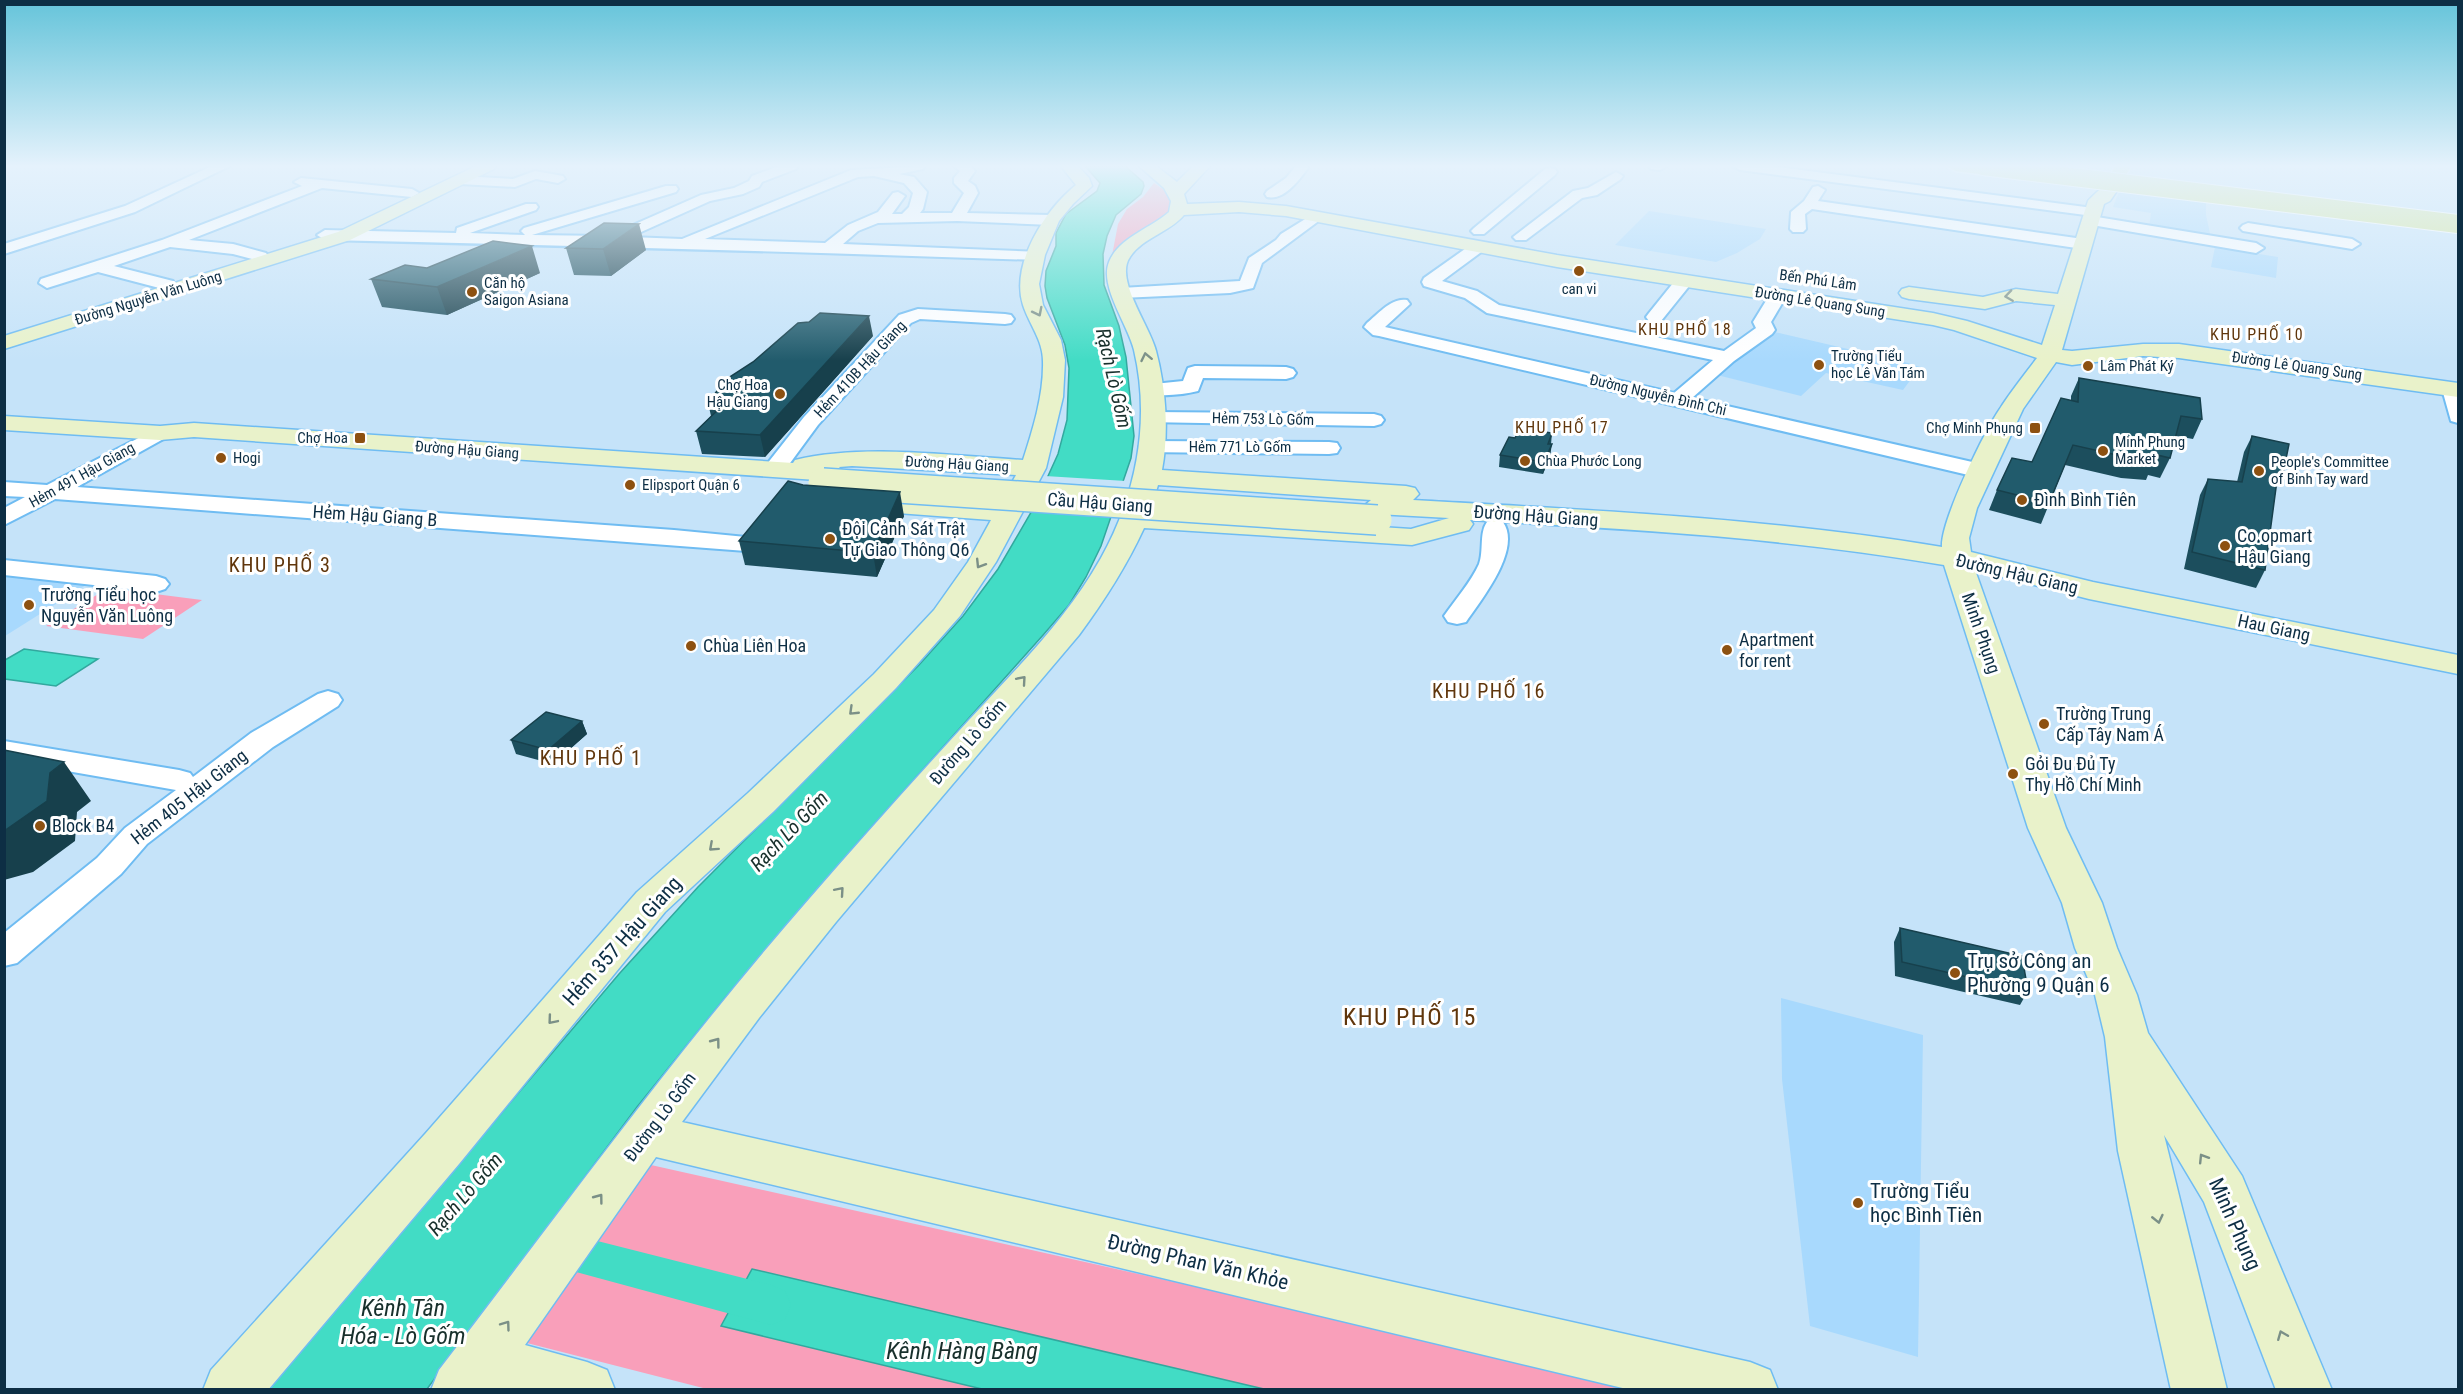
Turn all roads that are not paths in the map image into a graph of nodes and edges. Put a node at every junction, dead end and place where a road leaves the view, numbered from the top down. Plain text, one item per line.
1 (61, 231) edge
2 (195, 231) edge
3 (333, 231) edge
4 (354, 231) edge
5 (463, 231) edge
6 (529, 231) edge
7 (630, 231) edge
8 (713, 231) edge
9 (849, 231) edge
10 (1046, 231) edge
11 (1155, 231) edge
12 (1295, 231) edge
13 (1420, 231) edge
14 (1447, 231) edge
15 (1487, 231) edge
16 (1529, 231) edge
17 (2085, 231) edge
18 (2155, 231) edge
19 (2193, 231) edge
20 (2281, 231) edge
21 (325, 235) junction
22 (344, 236) junction
23 (1521, 237) junction
24 (444, 238) junction
25 (505, 238) junction
26 (1479, 239) junction
27 (2346, 240) dead end
28 (607, 241) junction
29 (168, 243) junction
30 (1561, 243) dead end
31 (681, 244) junction
32 (2256, 248) dead end
33 (4, 249) edge
34 (827, 250) junction
35 (1036, 255) junction
36 (2211, 255) dead end
37 (260, 256) junction
38 (99, 267) junction
39 (1684, 281) junction
40 (47, 283) dead end
41 (167, 285) junction
42 (1891, 291) dead end
43 (1121, 293) junction
44 (1778, 295) junction
45 (2066, 301) junction
46 (1401, 303) dead end
47 (1655, 317) dead end
48 (1005, 319) dead end
49 (4, 336) edge
50 (4, 343) edge
51 (2050, 355) junction
52 (1727, 357) junction
53 (1286, 373) dead end
54 (1151, 389) junction
55 (2455, 390) edge
56 (1678, 400) junction
57 (2458, 417) edge
58 (1152, 418) junction
59 (1374, 420) dead end
60 (4, 423) edge
61 (160, 433) junction
62 (1150, 447) junction
63 (1329, 448) dead end
64 (1033, 468) junction
65 (1981, 471) junction
66 (768, 475) junction
67 (1148, 477) junction
68 (827, 478) joint
69 (4, 489) edge
70 (49, 494) junction
71 (1008, 513) junction
72 (1377, 513) joint
73 (4, 518) edge
74 (1459, 518) junction
75 (1132, 519) junction
76 (1496, 527) junction
77 (746, 544) edge
78 (4, 567) edge
79 (1959, 568) junction
80 (156, 584) dead end
81 (2089, 590) joint
82 (1458, 616) dead end
83 (2458, 664) edge
84 (328, 700) dead end
85 (4, 750) edge
86 (179, 780) dead end
87 (4, 952) edge
88 (2127, 1037) junction
89 (646, 1134) junction
90 (470, 1375) edge
91 (231, 1389) edge
92 (587, 1389) edge
93 (1750, 1389) edge
94 (2199, 1389) edge
95 (2304, 1389) edge

1 - 33 street
2 - 29 street
3 - 21 street, Đường Nguyễn Văn Luông
4 - 22 street, Đường Nguyễn Văn Luông
5 - 24 street
6 - 25 street
7 - 28 street
8 - 31 street
9 - 34 street
10 - 35 street, Hẻm 357 Hậu Giang
11 - 43 street, Đường Lò Gốm
12 - 43 street
13 - 26 street, Đường Lê Quang Sung
14 - 26 street
15 - 26 street
16 - 23 street
17 - 45 street, Minh Phụng
18 - 36 street
19 - 32 street
20 - 27 street
21 - 22 street
21 - 37 street, Đường Nguyễn Văn Luông
22 - 24 street
22 - 50 street, Đường Nguyễn Văn Luông
23 - 26 street
23 - 30 street
24 - 25 street
25 - 28 street
26 - 39 street, Đường Lê Quang Sung
26 - 52 street
28 - 31 street
29 - 37 street
29 - 38 street
31 - 34 street
34 - 35 street
35 -> 64 street, Hẻm 357 Hậu Giang
37 - 41 street, Đường Nguyễn Văn Luông
38 - 40 street
38 - 41 street
39 - 44 street, Đường Lê Quang Sung
39 - 47 street
41 - 49 street, Đường Nguyễn Văn Luông
45 -> 42 street
54 -> 43 street, Đường Lò Gốm
44 - 51 street, Đường Lê Quang Sung
44 - 52 street
45 - 51 street, Minh Phụng
46 - 56 street, Đường Nguyễn Đình Chi
48 - 66 street, Hẻm 410B Hậu Giang
51 - 55 street, Đường Lê Quang Sung
51 - 65 street, Minh Phụng
52 - 56 street
53 - 54 street
54 - 58 street, Đường Lò Gốm
55 - 57 street
56 - 65 street, Đường Nguyễn Đình Chi
58 - 59 street, Hẻm 753 Lò Gốm
58 - 62 street, Đường Lò Gốm
60 - 61 street, Đường Hậu Giang
61 - 66 street, Đường Hậu Giang
61 - 70 street, Hẻm 491 Hậu Giang
62 - 63 street, Hẻm 771 Lò Gốm
62 - 67 street, Đường Lò Gốm
64 - 66 street, Đường Hậu Giang
64 - 71 street, Hẻm 357 Hậu Giang
65 - 79 street, Minh Phụng
66 - 68 street, Đường Hậu Giang
66 - 71 street, Đường Hậu Giang
67 - 74 street, Đường Hậu Giang
67 - 75 street, Đường Lò Gốm
68 - 72 street, Cầu Hậu Giang, bridge
69 - 70 street, Hẻm Hậu Giang B
70 - 73 street, Hẻm 491 Hậu Giang
70 - 77 street, Hẻm Hậu Giang B
71 -> 91 street, Hẻm 357 Hậu Giang
72 - 74 street, Đường Hậu Giang
74 - 75 street, Đường Hậu Giang
74 - 76 street, Đường Hậu Giang
74 - 79 street, Đường Hậu Giang
89 -> 75 street, Đường Lò Gốm
76 - 79 street, Đường Hậu Giang
76 - 82 street
78 - 80 street
79 - 81 street, Đường Hậu Giang
79 - 88 street, Minh Phụng
81 - 83 street, Hau Giang
84 - 87 street, Hẻm 405 Hậu Giang
85 - 86 street
88 -> 94 street, Minh Phụng
95 -> 88 street, Minh Phụng
90 -> 89 street, Đường Lò Gốm
89 - 93 street, Đường Phan Văn Khỏe
90 - 92 street

